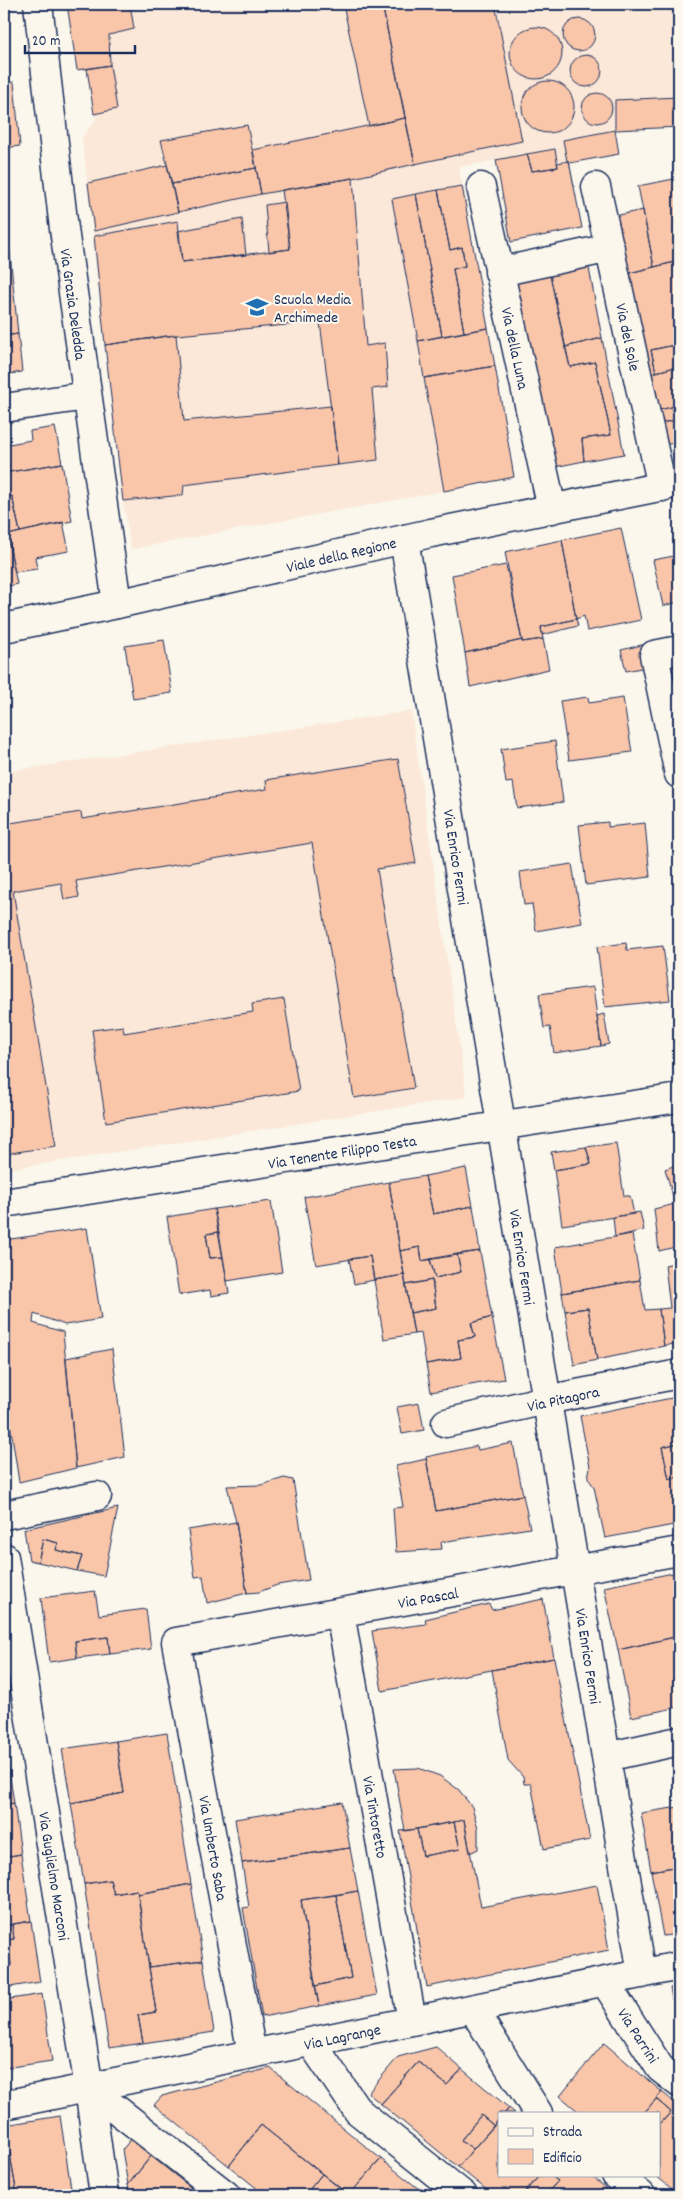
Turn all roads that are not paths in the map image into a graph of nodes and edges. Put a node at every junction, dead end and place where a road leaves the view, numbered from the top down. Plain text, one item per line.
1 (38, 4) edge
2 (481, 187) dead end
3 (596, 187) dead end
4 (610, 248) junction
5 (500, 272) junction
6 (87, 396) junction
7 (4, 408) edge
8 (671, 485) edge
9 (552, 509) junction
10 (404, 539) junction
11 (117, 604) junction
12 (4, 628) edge
13 (679, 650) edge
14 (679, 774) edge
15 (679, 1098) edge
16 (501, 1126) junction
17 (4, 1203) edge
18 (679, 1374) edge
19 (546, 1400) junction
20 (446, 1423) dead end
21 (97, 1496) dead end
22 (4, 1515) edge
23 (679, 1551) edge
24 (4, 1557) edge
25 (575, 1570) junction
26 (340, 1613) junction
27 (176, 1642) joint
28 (679, 1741) edge
29 (606, 1757) junction
30 (679, 1966) edge
31 (642, 1974) junction
32 (605, 1982) junction
33 (473, 2009) junction
34 (412, 2021) junction
35 (311, 2042) junction
36 (252, 2054) junction
37 (679, 2083) edge
38 (89, 2088) junction
39 (4, 2105) edge
40 (537, 2112) edge
41 (617, 2176) edge
42 (104, 2195) edge
43 (226, 2195) edge
44 (462, 2195) edge
45 (641, 2195) edge

1 - 6 street, Via Grazia Deledda
2 - 5 street, Via della Luna
3 - 4 street, Via del Sole
4 - 5 street
4 - 8 street, Via del Sole
5 - 9 street, Via della Luna
6 - 7 street
6 - 11 street, Via Grazia Deledda
8 - 9 street, Viale della Regione
9 - 10 street, Viale della Regione
10 - 11 street, Viale della Regione
10 - 16 street, Via Enrico Fermi
11 - 12 street, Viale della Regione
13 - 14 street
15 - 16 street, Via Tenente Filippo Testa
16 - 17 street, Via Tenente Filippo Testa
16 - 19 street, Via Enrico Fermi
18 - 19 street, Via Pitagora
19 - 20 street, Via Pitagora
19 - 25 street, Via Enrico Fermi
21 - 22 street
23 - 25 street, Via Pascal
24 - 38 street, Via Guglielmo Marconi
25 - 26 street, Via Pascal
25 - 29 street, Via Enrico Fermi
26 - 27 street, Via Pascal
26 - 34 street, Via Tintoretto
27 - 36 street, Via Umberto Saba
28 - 29 street
29 - 31 street, Via Enrico Fermi
30 - 31 street, Via Lagrange
31 - 32 street, Via Lagrange
32 - 33 street, Via Lagrange
32 - 37 street, Via Parrini
33 - 34 street, Via Lagrange
33 - 40 street
34 - 35 street, Via Lagrange
35 - 36 street, Via Lagrange
35 - 44 street
36 - 38 street, Via Lagrange
38 - 39 street, Via Lagrange
38 - 42 street, Via Guglielmo Marconi
38 - 43 street
41 - 45 street

